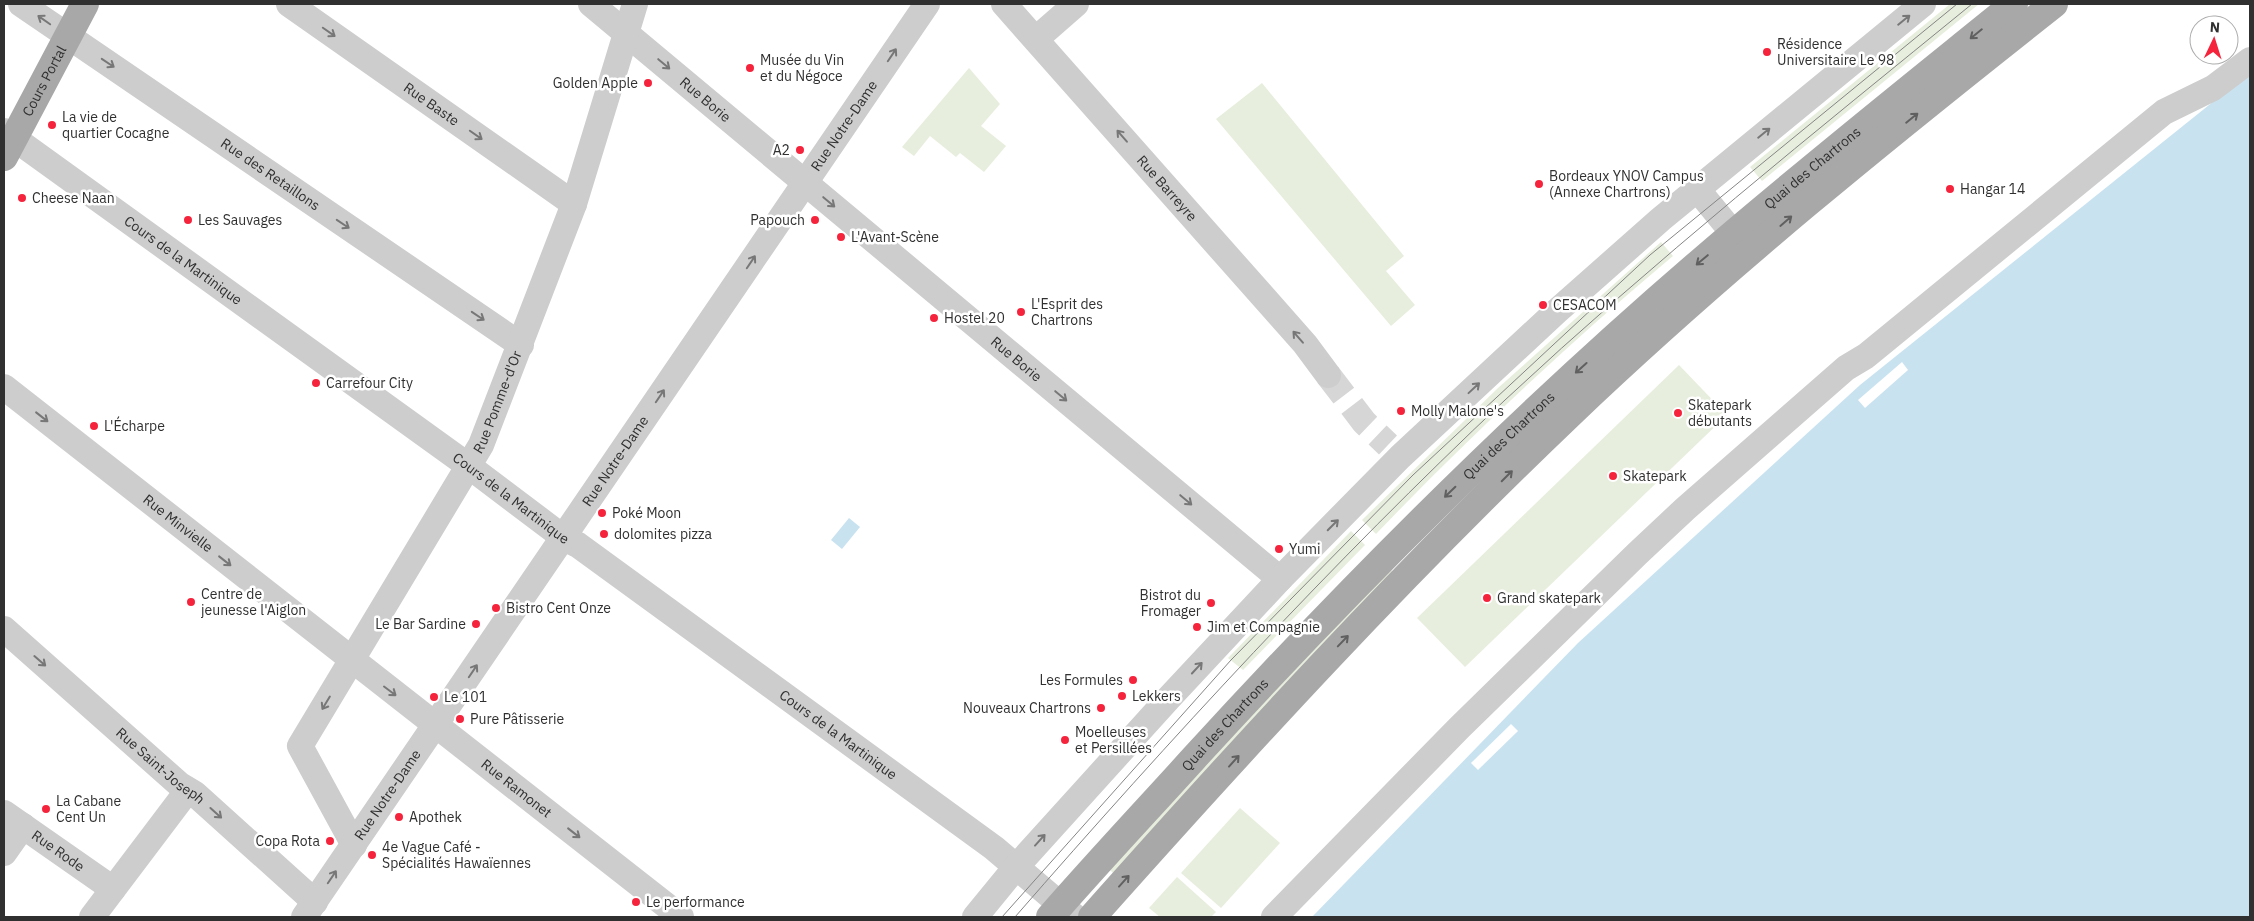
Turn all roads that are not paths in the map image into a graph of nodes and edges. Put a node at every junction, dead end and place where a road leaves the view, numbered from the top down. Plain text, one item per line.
1 (21, 4) edge
2 (85, 4) edge
3 (289, 4) edge
4 (592, 4) edge
5 (635, 4) edge
6 (926, 4) edge
7 (1004, 4) edge
8 (1076, 4) edge
9 (1923, 4) edge
10 (2014, 4) edge
11 (2054, 4) edge
12 (626, 32) junction
13 (68, 36) junction
14 (1036, 39) junction
15 (2250, 60) edge
16 (7, 142) edge
17 (805, 182) junction
18 (1697, 189) junction
19 (574, 204) junction
20 (1741, 243) junction
21 (520, 345) junction
22 (1328, 375) tunnel mouth
23 (4, 387) edge
24 (470, 467) junction
25 (564, 538) junction
26 (1280, 579) junction
27 (4, 629) edge
28 (352, 661) junction
29 (435, 726) junction
30 (188, 790) junction
31 (13, 820) edge
32 (354, 845) junction
33 (4, 853) edge
34 (1016, 867) junction
35 (113, 889) junction
36 (310, 910) edge
37 (1062, 913) edge
38 (92, 917) edge
39 (681, 917) edge
40 (974, 917) edge
41 (1092, 917) edge
42 (1274, 917) edge

13 -> 1 street, Rue des Retaillons
2 - 13 main road, Cours Portal
3 -> 19 street, Rue Baste
4 - 12 street, Rue Borie
5 - 12 street, Rue Pomme-d'Or
17 -> 6 street, Rue Notre-Dame
7 - 14 street, Rue Barreyre
8 - 14 street
18 -> 9 street
10 -> 20 main road, Quai des Chartrons
20 -> 11 main road, Quai des Chartrons
12 -> 17 street, Rue Borie
12 - 19 street, Rue Pomme-d'Or
13 - 16 main road, Cours Portal
13 -> 21 street, Rue des Retaillons
22 -> 14 street, Rue Barreyre
15 - 42 street
16 - 24 street, Cours de la Martinique
25 -> 17 street, Rue Notre-Dame
17 -> 26 street, Rue Borie
18 - 20 street
26 -> 18 street
19 - 21 street, Rue Pomme-d'Or
20 -> 37 main road, Quai des Chartrons
41 -> 20 main road, Quai des Chartrons
21 - 24 street, Rue Pomme-d'Or
23 -> 28 street, Rue Minvielle
24 - 25 street, Cours de la Martinique
24 - 28 street, Rue Pomme-d'Or
29 -> 25 street, Rue Notre-Dame
25 - 34 street, Cours de la Martinique
34 -> 26 street
27 -> 30 street, Rue Saint-Joseph
28 -> 29 street, Rue Ramonet
28 -> 32 street, Rue Pomme-d'Or
29 - 32 street, Rue Notre-Dame
29 -> 39 street, Rue Ramonet
30 - 35 street
30 -> 36 street, Rue Saint-Joseph
31 - 33 street
31 - 35 street, Rue Rode
36 -> 32 street, Rue Notre-Dame
34 - 37 street, Cours de la Martinique
34 - 40 street
35 - 38 street

